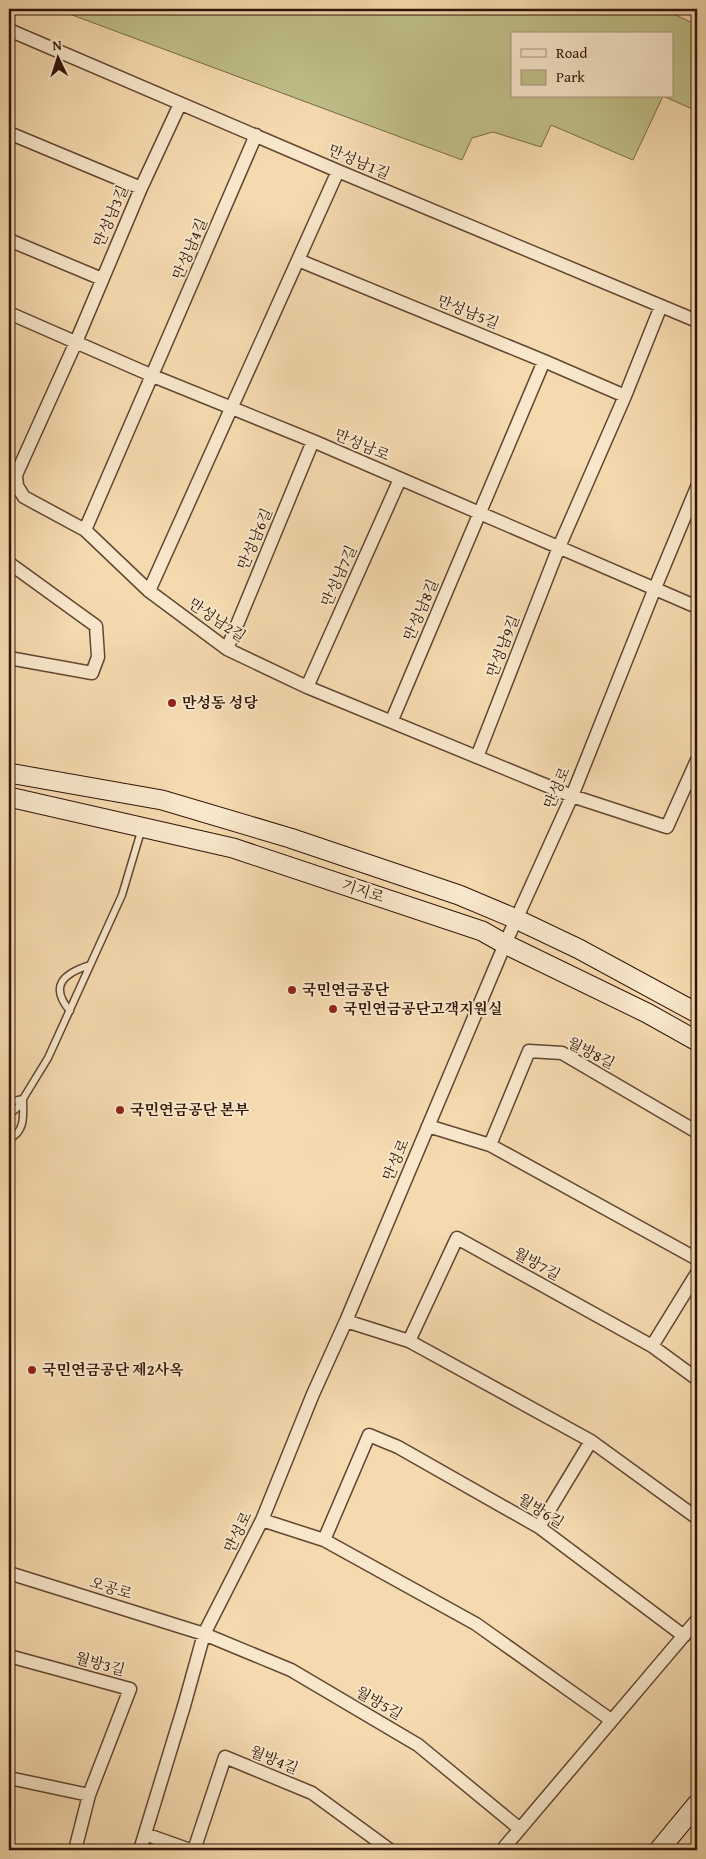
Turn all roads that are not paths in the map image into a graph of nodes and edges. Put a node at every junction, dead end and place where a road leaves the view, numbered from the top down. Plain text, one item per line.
1 (9, 30) edge
2 (180, 104) junction
3 (9, 133) edge
4 (256, 135) junction
5 (338, 171) junction
6 (140, 188) junction
7 (9, 240) edge
8 (298, 260) junction
9 (102, 280) junction
10 (661, 306) junction
11 (9, 313) edge
12 (697, 321) edge
13 (76, 342) junction
14 (544, 360) junction
15 (153, 376) junction
16 (625, 396) junction
17 (233, 407) junction
18 (313, 441) junction
19 (400, 479) junction
20 (697, 487) edge
21 (479, 513) junction
22 (85, 530) junction
23 (560, 547) junction
24 (10, 568) edge
25 (655, 588) junction
26 (149, 591) junction
27 (697, 607) edge
28 (227, 649) junction
29 (9, 658) edge
30 (307, 687) junction
31 (392, 720) junction
32 (478, 757) junction
33 (697, 760) edge
34 (9, 773) edge
35 (572, 796) junction
36 (9, 797) edge
37 (142, 826) junction
38 (516, 919) junction
39 (504, 944) junction
40 (90, 965) junction
41 (70, 1011) junction
42 (697, 1013) edge
43 (697, 1041) edge
44 (23, 1099) junction
45 (9, 1102) edge
46 (9, 1115) edge
47 (428, 1126) junction
48 (697, 1132) edge
49 (9, 1139) edge
50 (490, 1145) junction
51 (697, 1259) edge
52 (697, 1273) edge
53 (346, 1321) junction
54 (409, 1341) junction
55 (652, 1346) junction
56 (697, 1379) edge
57 (591, 1441) junction
58 (697, 1518) edge
59 (262, 1520) junction
60 (539, 1527) junction
61 (324, 1540) junction
62 (9, 1574) edge
63 (697, 1620) edge
64 (204, 1634) junction
65 (684, 1636) junction
66 (9, 1656) edge
67 (610, 1720) junction
68 (9, 1778) edge
69 (89, 1795) junction
70 (697, 1804) edge
71 (520, 1829) junction
72 (145, 1834) junction
73 (75, 1850) edge
74 (140, 1850) edge
75 (190, 1850) edge
76 (194, 1850) edge
77 (390, 1850) edge
78 (502, 1850) edge
79 (659, 1850) edge

1 - 2 street, 만성남1길
2 - 4 street, 만성남1길
2 - 6 street, 만성남3길
3 - 6 street
4 - 5 street, 만성남1길
4 - 15 street, 만성남4길
5 - 8 street
5 - 10 street, 만성남1길
6 - 9 street, 만성남3길
7 - 9 street
8 - 14 street, 만성남5길
8 - 17 street
9 - 13 street, 만성남3길
10 - 12 street, 만성남1길
10 - 16 street
11 - 13 street, 만성남로
13 - 15 street, 만성남로
13 - 22 street, 만성남2길
14 - 16 street, 만성남5길
14 - 21 street
15 - 17 street, 만성남로
15 - 22 street
16 - 23 street
17 - 18 street, 만성남로
17 - 26 street
18 - 19 street, 만성남로
18 - 28 street, 만성남6길
19 - 21 street, 만성남로
19 - 30 street, 만성남7길
20 - 25 street, 만성로
21 - 23 street, 만성남로
21 - 31 street, 만성남8길
22 - 26 street, 만성남2길
23 - 25 street, 만성남로
23 - 32 street, 만성남9길
24 - 29 street
25 - 27 street, 만성남로
25 - 35 street, 만성로
26 - 28 street, 만성남2길
28 - 30 street, 만성남2길
30 - 31 street, 만성남2길
31 - 32 street, 만성남2길
32 - 35 street, 만성남2길
33 - 35 street, 만성남2길
34 - 38 street, 기지로
35 - 38 street, 만성로
36 - 37 street, 기지로
37 - 39 street, 기지로
37 - 40 lane
38 - 39 street, 만성로
38 - 42 street, 기지로
39 - 43 street, 기지로
39 - 47 street, 만성로
40 - 41 lane
40 - 41 lane
41 - 44 lane
44 - 45 lane
44 - 46 lane
44 - 49 lane
47 - 50 street
47 - 53 street, 만성로
48 - 50 street, 월방8길
50 - 51 street
52 - 55 street
53 - 54 street
53 - 59 street, 만성로
54 - 55 street, 월방7길
54 - 57 street
55 - 56 street, 월방7길
57 - 58 street
57 - 60 street
59 - 61 street
59 - 64 street, 만성로
60 - 61 street, 월방6길
60 - 65 street, 월방6길
61 - 67 street
62 - 64 street, 오공로
63 - 65 street
64 - 71 street, 월방5길
64 - 72 street, 만성로
65 - 67 street
66 - 69 street, 월방3길
67 - 71 street
68 - 69 street
69 - 73 street, 월방3길
70 - 79 street
71 - 78 street
72 - 74 street, 만성로
72 - 75 street
76 - 77 street, 월방4길

